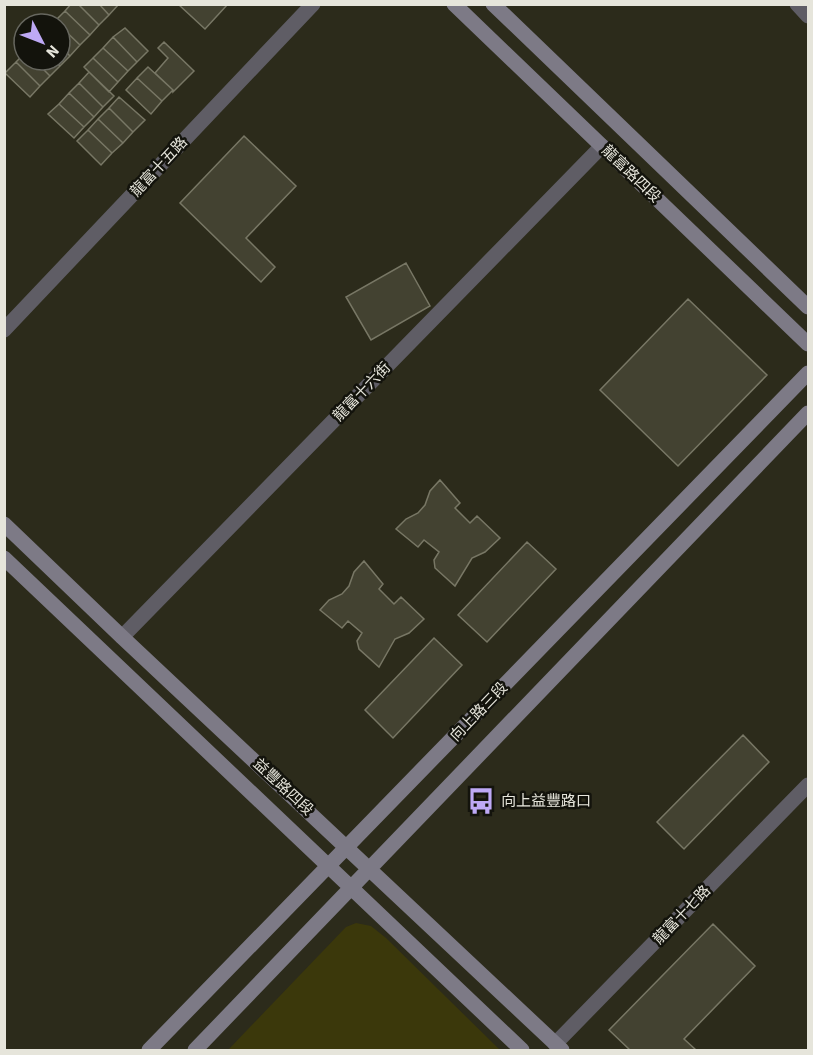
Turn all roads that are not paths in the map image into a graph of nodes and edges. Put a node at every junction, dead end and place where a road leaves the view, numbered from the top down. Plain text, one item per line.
1 (313, 4) edge
2 (454, 4) edge
3 (493, 4) edge
4 (797, 4) edge
5 (808, 16) edge
6 (602, 146) junction
7 (808, 307) edge
8 (4, 330) edge
9 (808, 344) edge
10 (808, 373) edge
11 (808, 413) edge
12 (4, 524) edge
13 (4, 558) edge
14 (122, 637) junction
15 (808, 785) edge
16 (348, 848) junction
17 (329, 866) junction
18 (370, 869) junction
19 (353, 888) junction
20 (559, 1047) edge
21 (149, 1050) edge
22 (195, 1050) edge
23 (522, 1050) edge

1 - 8 street, 龍富十五路
2 - 6 street, 龍富路四段
3 - 7 street, 龍富路四段
4 - 5 street
6 - 9 street, 龍富路四段
6 - 14 street, 龍富十六街
10 - 16 street, 向上路三段
11 - 18 street, 向上路三段
12 - 14 street, 益豐路四段
13 - 17 street, 益豐路四段
14 - 16 street, 益豐路四段
15 - 20 street, 龍富十七路
16 - 17 street, 向上路三段
16 - 18 street, 益豐路四段
17 - 19 street, 益豐路四段
17 - 21 street, 向上路三段
18 - 19 street, 向上路三段
18 - 20 street, 益豐路四段
19 - 22 street, 向上路三段
19 - 23 street, 益豐路四段

